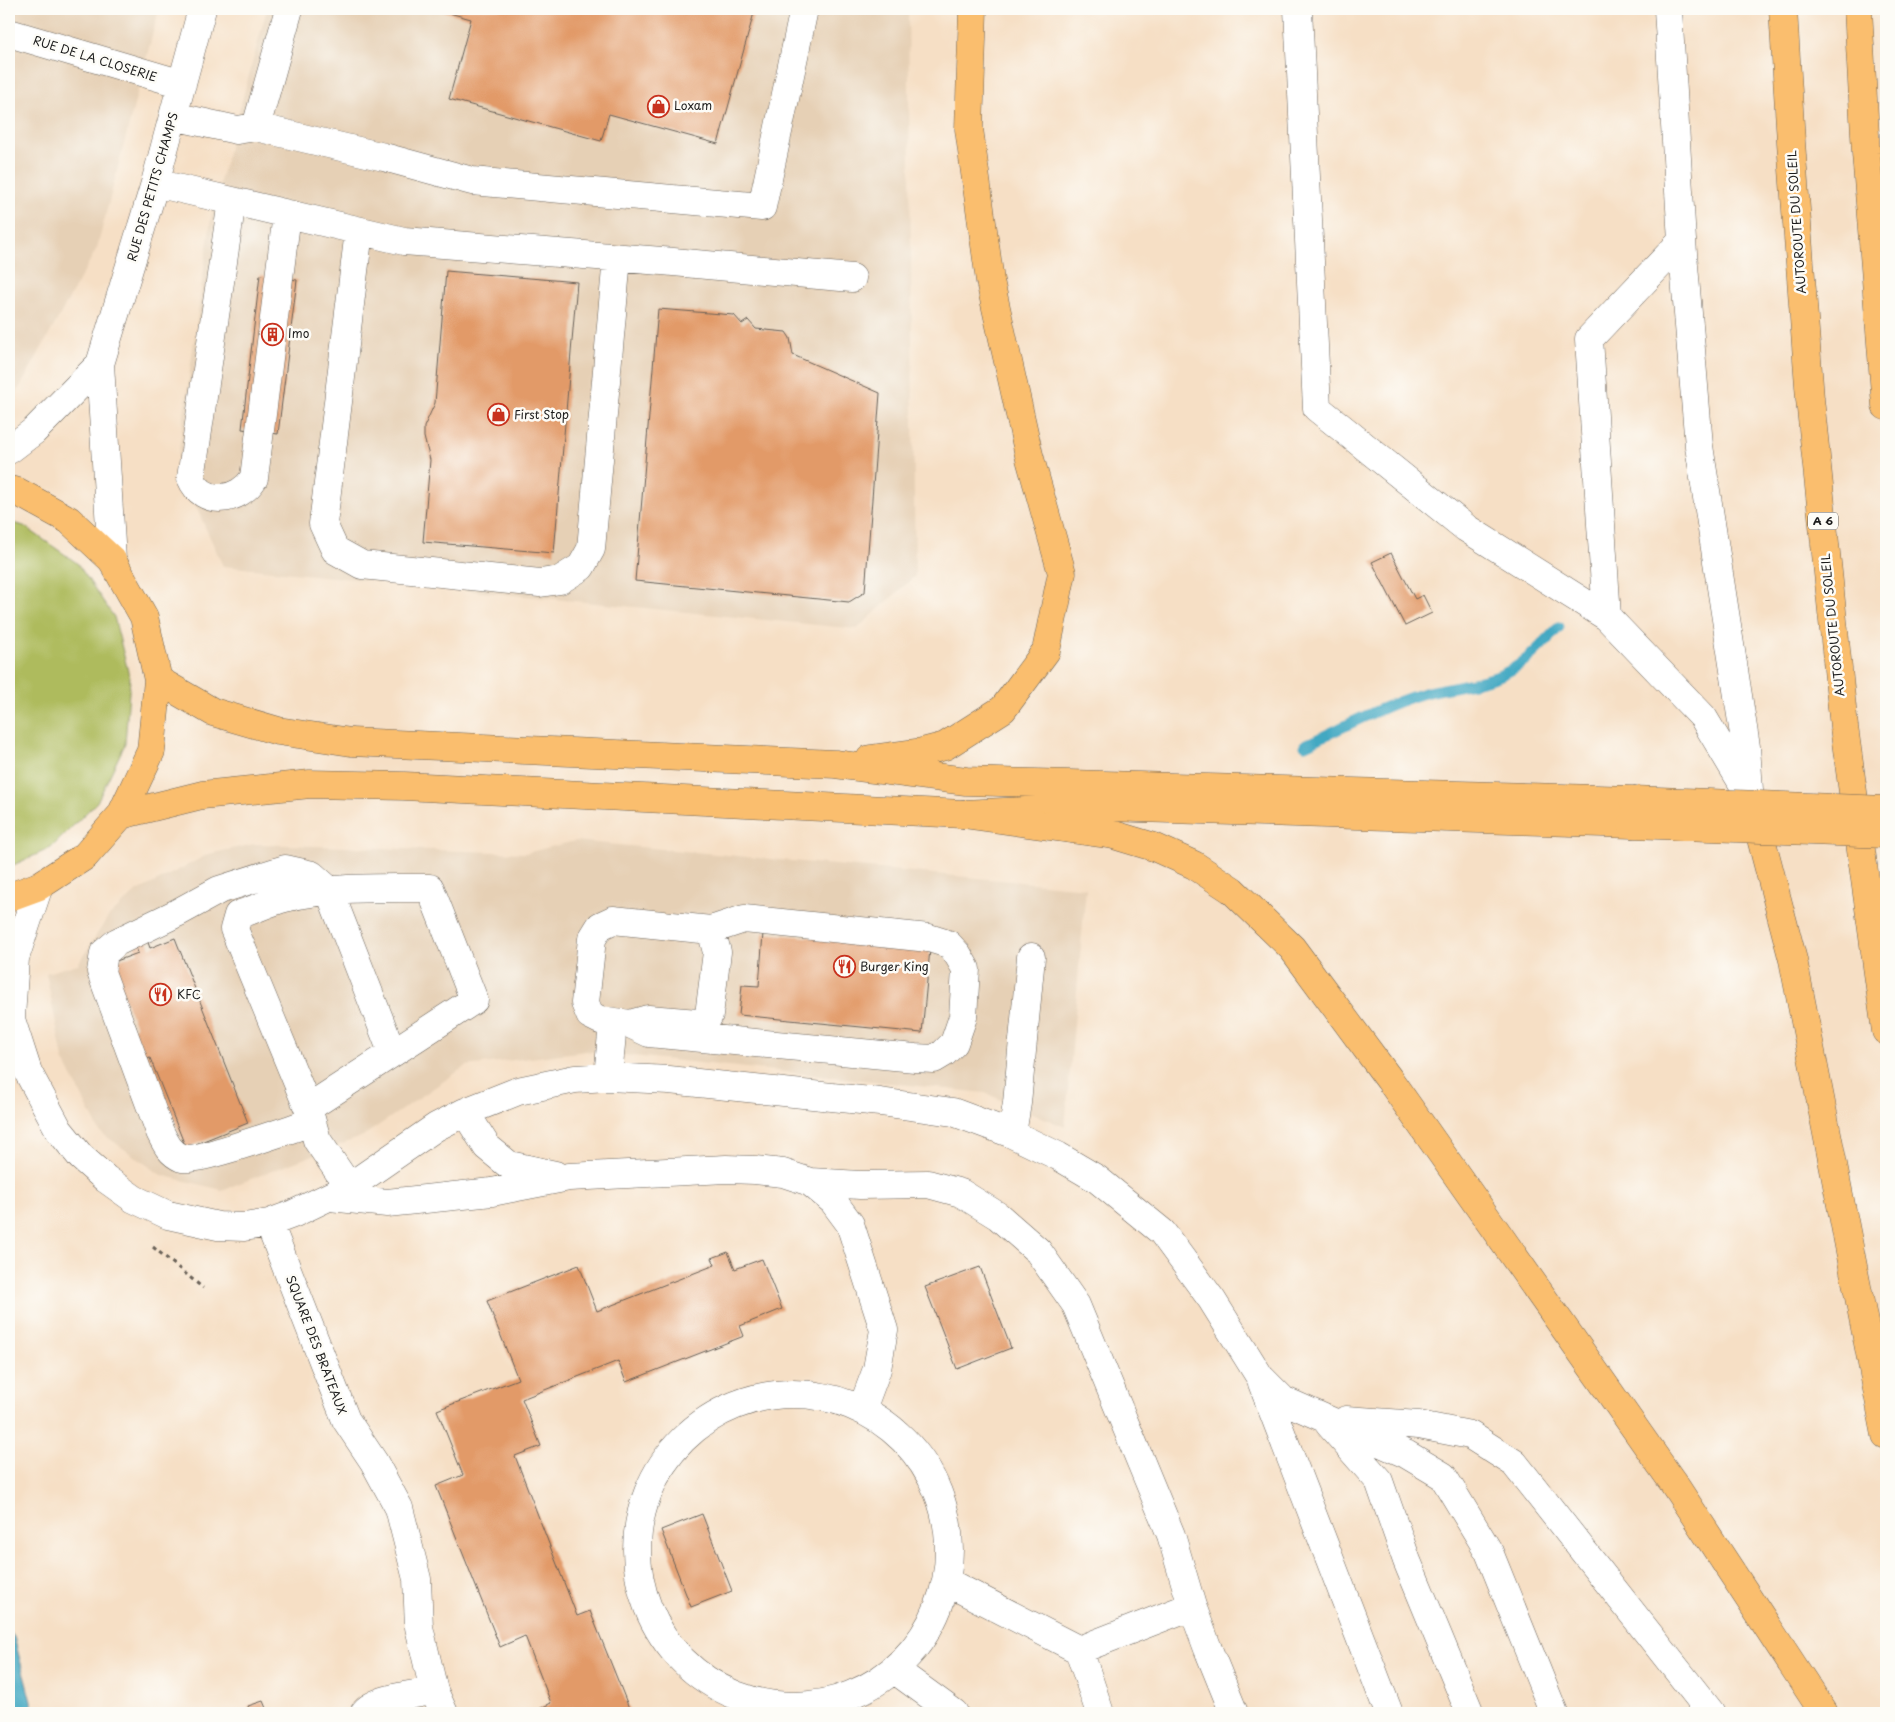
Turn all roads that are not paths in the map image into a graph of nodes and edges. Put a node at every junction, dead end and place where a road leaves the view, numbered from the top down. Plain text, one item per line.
1 (202, 9) edge
2 (289, 9) edge
3 (804, 9) edge
4 (973, 9) edge
5 (1298, 9) edge
6 (1668, 9) edge
7 (1783, 9) edge
8 (1858, 9) edge
9 (9, 33) edge
10 (182, 84) junction
11 (173, 116) junction
12 (256, 128) junction
13 (155, 183) junction
14 (232, 201) junction
15 (287, 214) junction
16 (359, 230) junction
17 (1682, 241) junction
18 (617, 258) junction
19 (852, 278) dead end
20 (100, 364) junction
21 (1886, 406) edge
22 (9, 450) edge
23 (9, 490) edge
24 (112, 560) junction
25 (1607, 617) junction
26 (158, 680) junction
27 (835, 764) junction
28 (1749, 794) junction
29 (1886, 810) edge
30 (1632, 812) junction
31 (963, 814) junction
32 (121, 815) junction
33 (1886, 834) edge
34 (39, 886) junction
35 (329, 890) junction
36 (9, 897) edge
37 (711, 930) junction
38 (1031, 957) dead end
39 (10, 1015) edge
40 (622, 1023) junction
41 (1886, 1031) edge
42 (392, 1052) junction
43 (608, 1077) junction
44 (465, 1112) junction
45 (310, 1115) junction
46 (1012, 1134) junction
47 (569, 1177) junction
48 (810, 1182) junction
49 (339, 1192) junction
50 (269, 1223) junction
51 (1260, 1377) junction
52 (862, 1409) junction
53 (1324, 1419) junction
54 (1886, 1435) edge
55 (947, 1582) junction
56 (1192, 1606) junction
57 (1078, 1650) junction
58 (895, 1670) junction
59 (439, 1702) edge
60 (364, 1713) edge
61 (954, 1713) edge
62 (1100, 1713) edge
63 (1234, 1713) edge
64 (1389, 1713) edge
65 (1470, 1713) edge
66 (1554, 1713) edge
67 (1711, 1713) edge
68 (1824, 1713) edge

1 - 10 street, RUE DES PETITS CHAMPS
2 - 12 street
3 - 12 street
4 - 27 main road
5 - 25 street
6 - 17 street
7 - 41 main road, AUTOROUTE DU SOLEIL / A 6
8 - 21 main road
9 - 10 street, RUE DE LA CLOSERIE
10 - 11 street, RUE DES PETITS CHAMPS
11 - 12 street
11 - 13 street, RUE DES PETITS CHAMPS
13 - 14 street
13 - 20 street, RUE DES PETITS CHAMPS
14 - 15 street
14 - 15 street
15 - 16 street
16 - 18 street
16 - 18 street
17 - 25 street
17 - 28 street
18 - 19 street
20 - 22 street, RUE DES PETITS CHAMPS
20 - 24 street, RUE DES PETITS CHAMPS
23 - 24 main road
24 - 26 main road
25 - 28 street
26 - 27 main road
26 - 32 main road
27 - 30 main road
28 - 54 main road
29 - 30 main road, bridge
30 - 31 main road
30 - 33 main road, bridge
31 - 32 main road
31 - 68 main road
32 - 34 main road
34 - 36 main road
34 - 39 street
35 - 42 street
35 - 42 street
35 - 45 street
35 - 45 street
37 - 40 street
37 - 40 street
37 - 40 street
38 - 46 street
39 - 50 street
40 - 43 street
42 - 45 street
43 - 44 street
43 - 46 street
44 - 47 street
44 - 49 street
45 - 49 street
46 - 51 street
47 - 48 street
47 - 49 street
48 - 52 street
48 - 56 street
49 - 50 street
50 - 59 street, SQUARE DES BRATEAUX
51 - 53 street
51 - 64 street
52 - 55 street
52 - 58 street
53 - 65 street
53 - 66 street
53 - 67 street
55 - 57 street
55 - 58 street
56 - 57 street
56 - 63 street
57 - 62 street
58 - 61 street
59 - 60 street, SQUARE DES BRATEAUX

